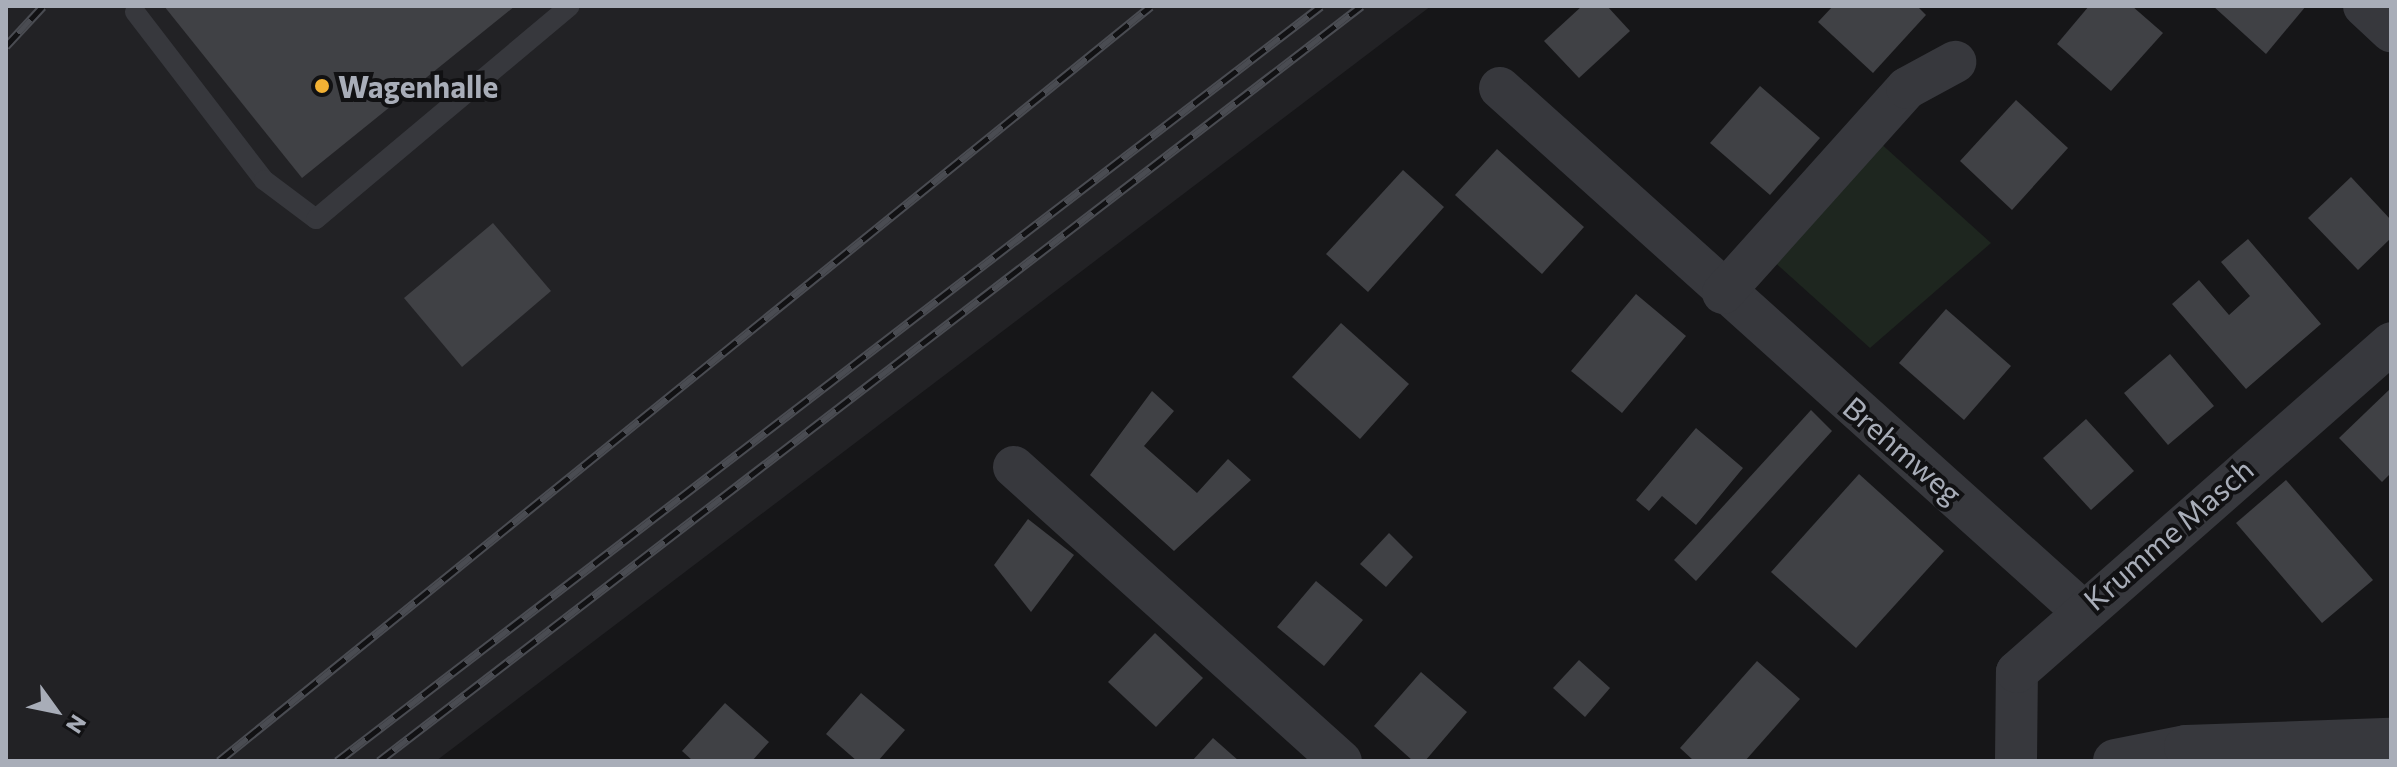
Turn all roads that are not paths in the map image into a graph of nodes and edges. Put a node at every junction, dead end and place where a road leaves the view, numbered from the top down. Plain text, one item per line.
1 (570, 6) edge
2 (135, 12) dead end
3 (1955, 62) dead end
4 (1500, 88) dead end
5 (1723, 293) junction
6 (2391, 343) edge
7 (1014, 467) dead end
8 (2080, 609) junction
9 (2391, 740) edge
10 (1341, 761) edge
11 (2016, 761) edge
12 (2115, 761) edge

1 - 2 lane
3 - 5 street
4 - 5 street, Brehmweg
5 - 8 street, Brehmweg
6 - 8 street, Krumme Masch
7 - 10 street
8 - 11 street, Krumme Masch
9 - 12 street

